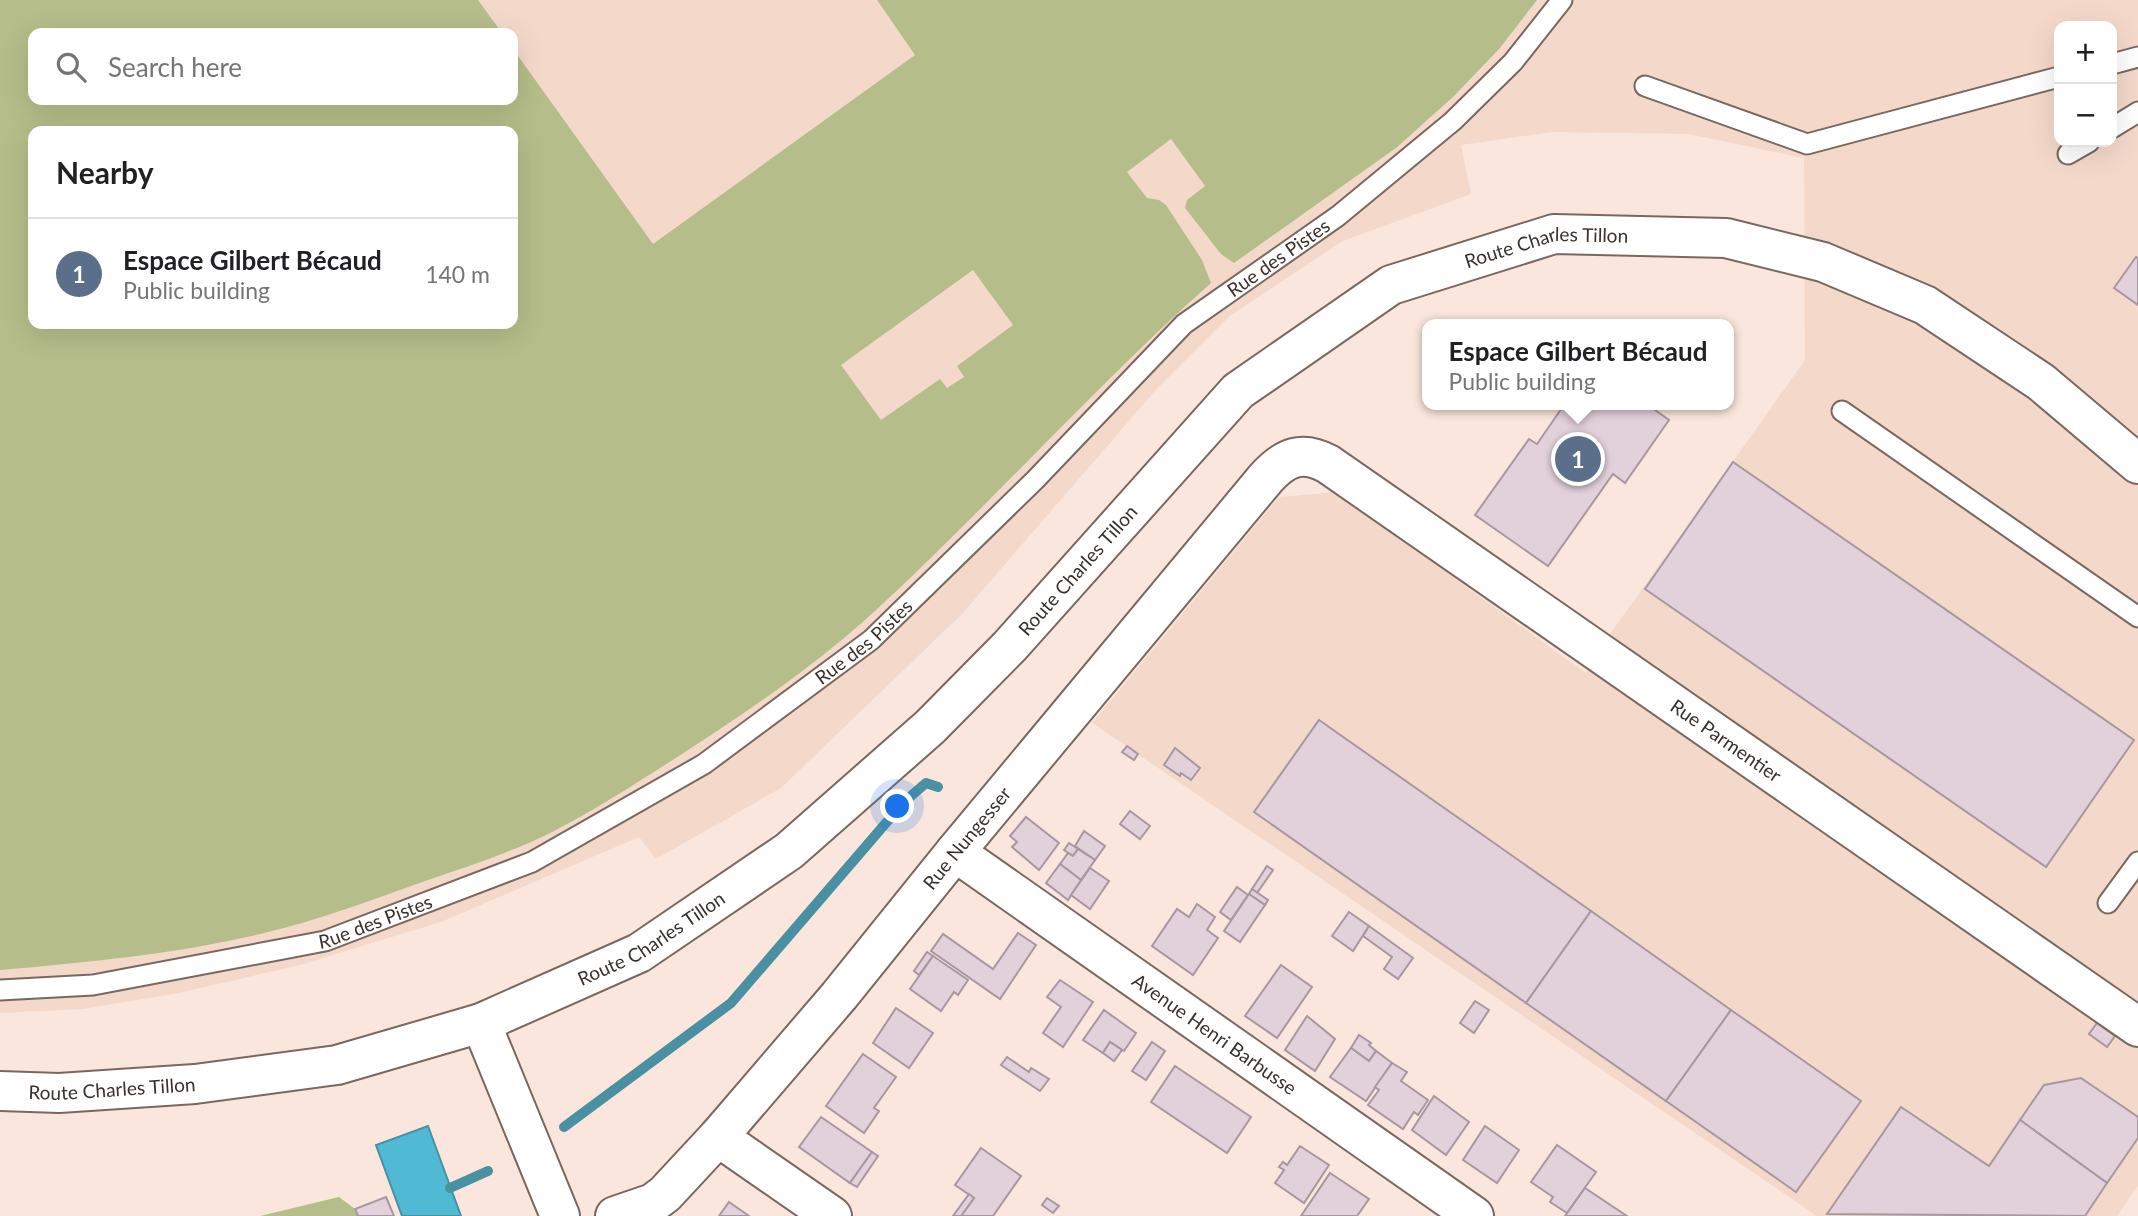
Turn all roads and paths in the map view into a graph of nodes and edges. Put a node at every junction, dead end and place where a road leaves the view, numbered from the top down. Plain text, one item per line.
1 (1562, 0) edge
2 (2138, 57) edge
3 (2117, 63) edge
4 (2054, 79) edge
5 (1645, 86) dead end
6 (2138, 111) edge
7 (2117, 125) edge
8 (2081, 147) edge
9 (2068, 155) dead end
10 (1842, 411) dead end
11 (1313, 456) joint
12 (2138, 464) edge
13 (2138, 617) edge
14 (955, 852) junction
15 (2138, 862) edge
16 (2108, 903) dead end
17 (0, 990) edge
18 (481, 1024) junction
19 (2138, 1027) edge
20 (0, 1091) edge
21 (718, 1137) junction
22 (560, 1216) edge
23 (615, 1216) edge
24 (832, 1216) edge
25 (1474, 1216) edge

1 - 17 lane, Rue des Pistes
2 - 3 lane
4 - 5 lane
6 - 7 lane
8 - 9 lane
10 - 13 lane
11 - 14 street, Rue Nungesser
11 - 19 street, Rue Parmentier
12 - 18 street, Route Charles Tillon
14 - 21 street, Rue Nungesser
14 - 25 street, Avenue Henri Barbusse
15 - 16 lane
18 - 20 street, Route Charles Tillon
18 - 22 street
21 - 23 street, Rue Nungesser
21 - 24 street

